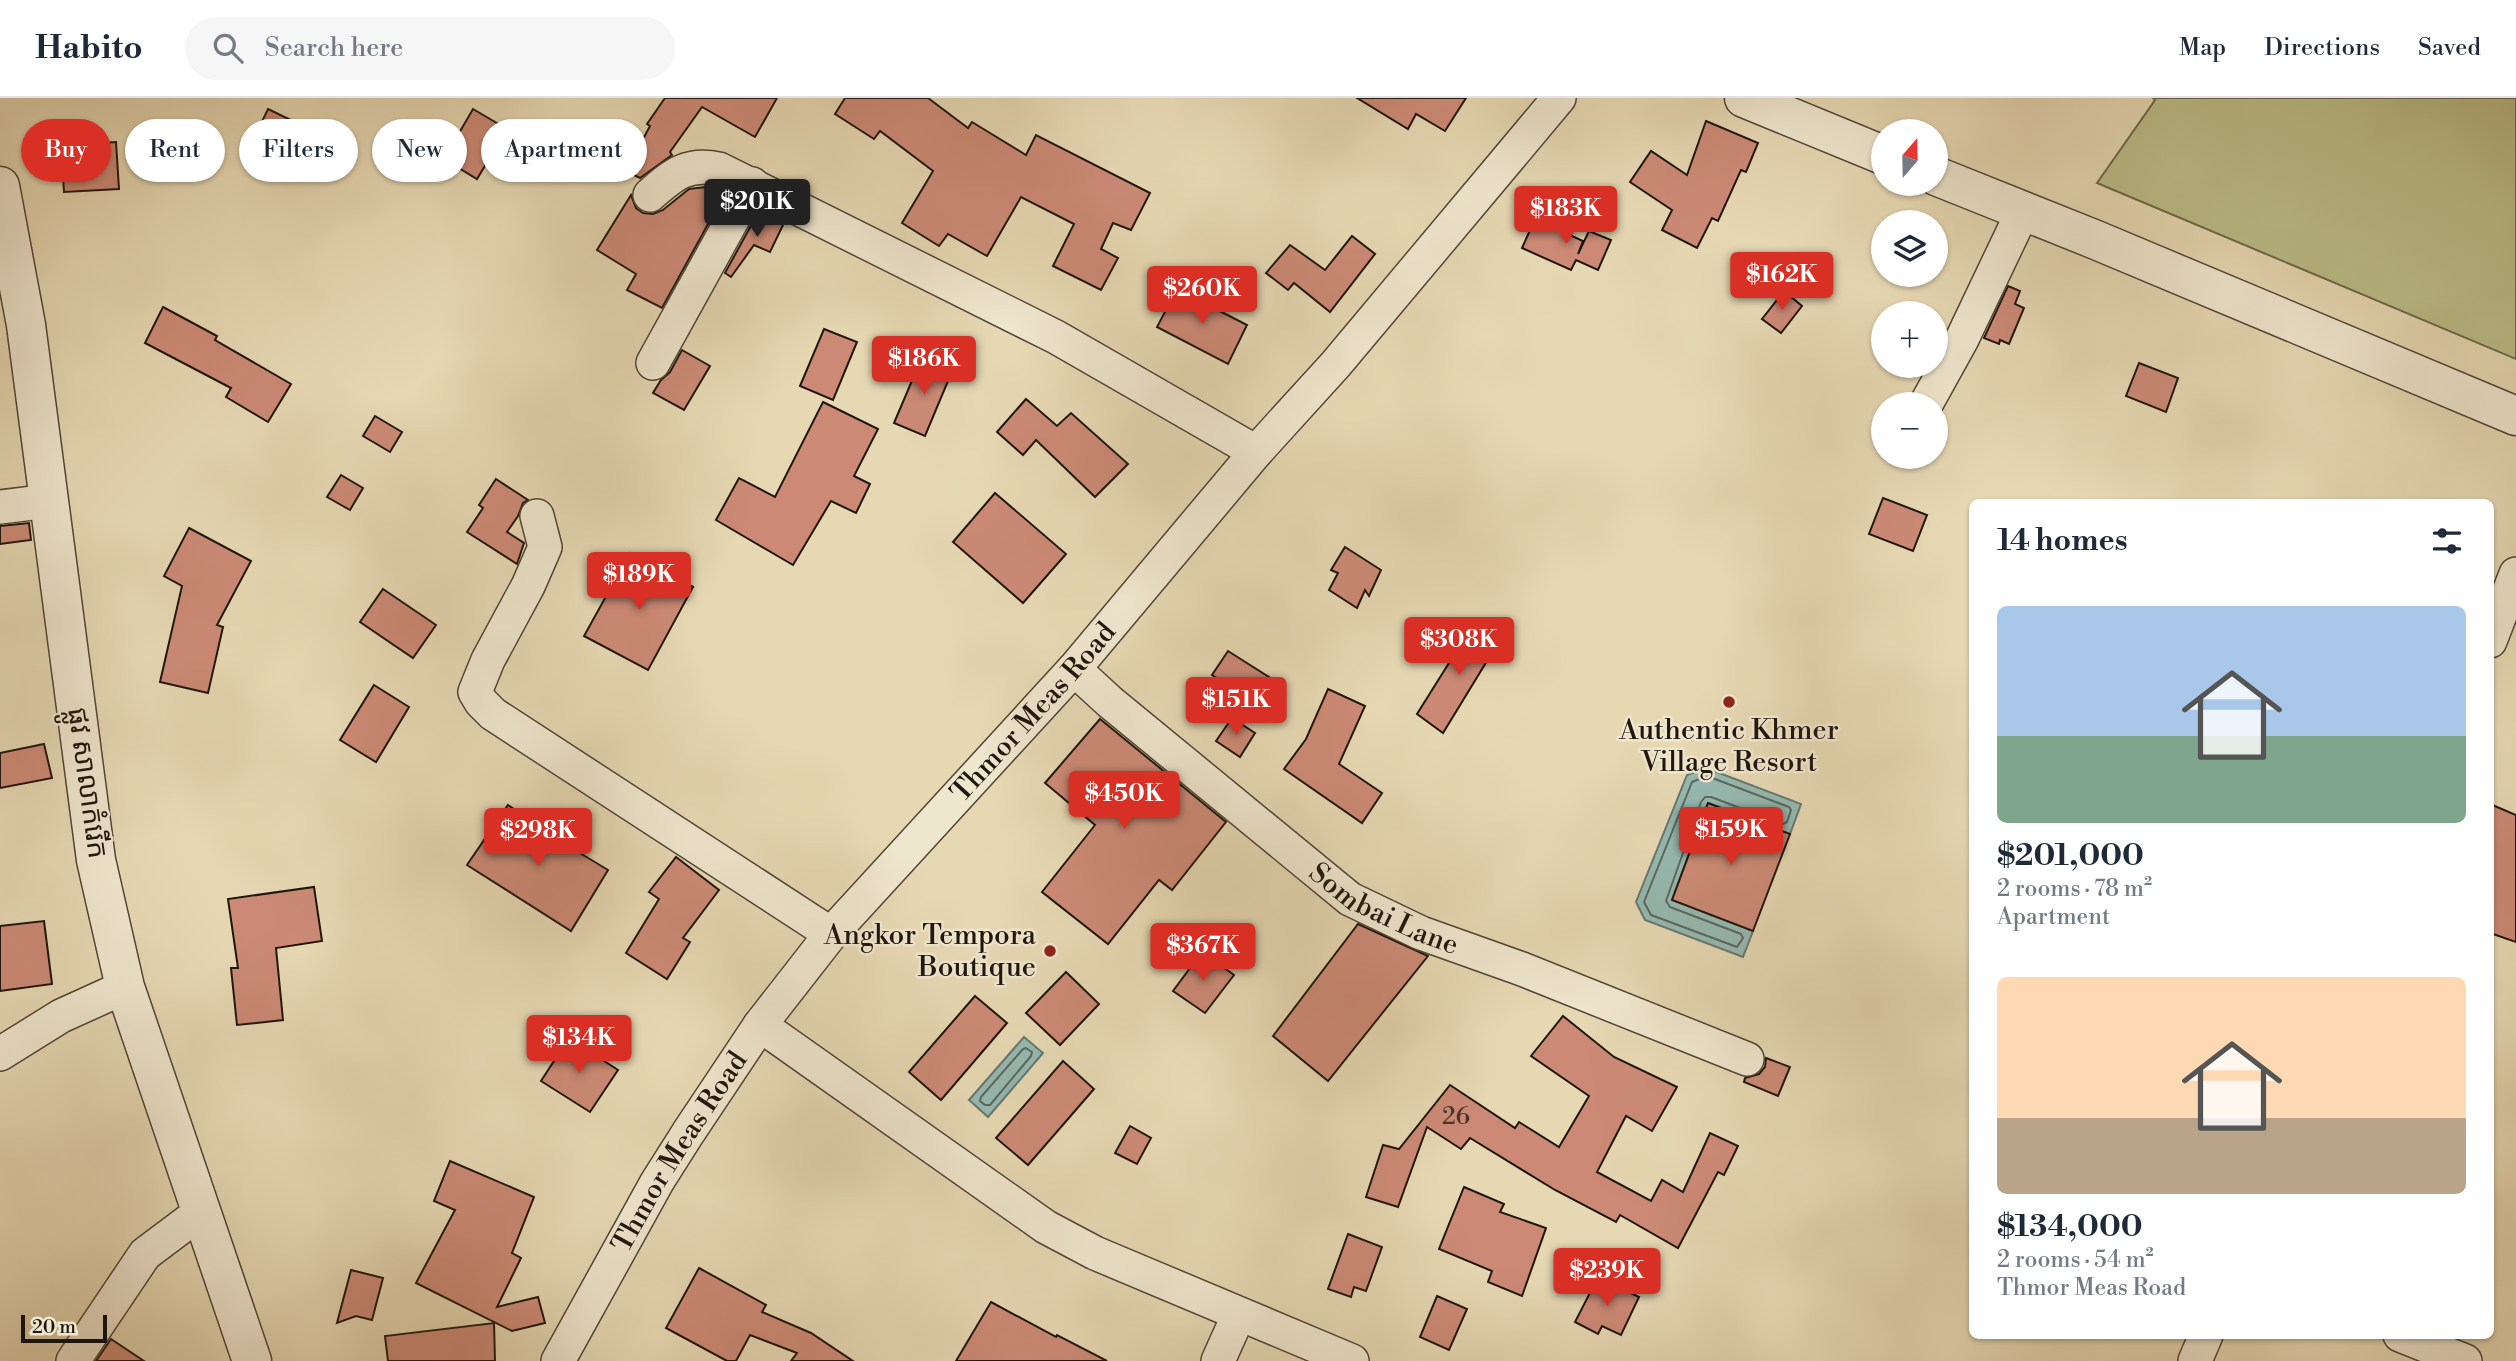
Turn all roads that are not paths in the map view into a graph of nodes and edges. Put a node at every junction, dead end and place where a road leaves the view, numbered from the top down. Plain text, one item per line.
1 (1559, 98) edge
2 (1744, 98) edge
3 (1871, 150) edge
4 (1948, 181) edge
5 (752, 184) junction
6 (0, 186) edge
7 (650, 195) dead end
8 (2024, 211) junction
9 (653, 363) dead end
10 (1933, 392) edge
11 (2516, 416) edge
12 (1256, 452) junction
13 (49, 501) junction
14 (0, 507) edge
15 (537, 516) dead end
16 (2516, 574) edge
17 (2494, 631) edge
18 (1093, 685) junction
19 (831, 934) junction
20 (125, 987) junction
21 (760, 1025) junction
22 (0, 1055) edge
23 (1748, 1059) dead end
24 (201, 1212) junction
25 (1239, 1314) junction
26 (2204, 1339) edge
27 (2410, 1339) edge
28 (1315, 1354) edge
29 (73, 1361) edge
30 (252, 1361) edge
31 (558, 1361) edge
32 (1218, 1361) edge
33 (1352, 1361) edge
34 (2195, 1361) edge
35 (2465, 1361) edge

1 - 12 street, Thmor Meas Road
2 - 3 street
4 - 8 street
5 - 7 street
5 - 9 street
5 - 12 street
6 - 13 street, ផ្លូវ សាលាកំរើក
8 - 10 street
8 - 11 street
12 - 18 street, Thmor Meas Road
13 - 14 street
13 - 20 street, ផ្លូវ សាលាកំរើក
15 - 19 street
16 - 17 street
18 - 19 street, Thmor Meas Road
18 - 23 street, Sombai Lane
19 - 21 street, Thmor Meas Road
20 - 22 street
20 - 24 street, ផ្លូវ សាលាកំរើក
21 - 25 street
21 - 31 street, Thmor Meas Road
24 - 29 street
24 - 30 street, ផ្លូវ សាលាកំរើក
25 - 28 street
25 - 32 street
26 - 34 street
27 - 35 street
28 - 33 street

